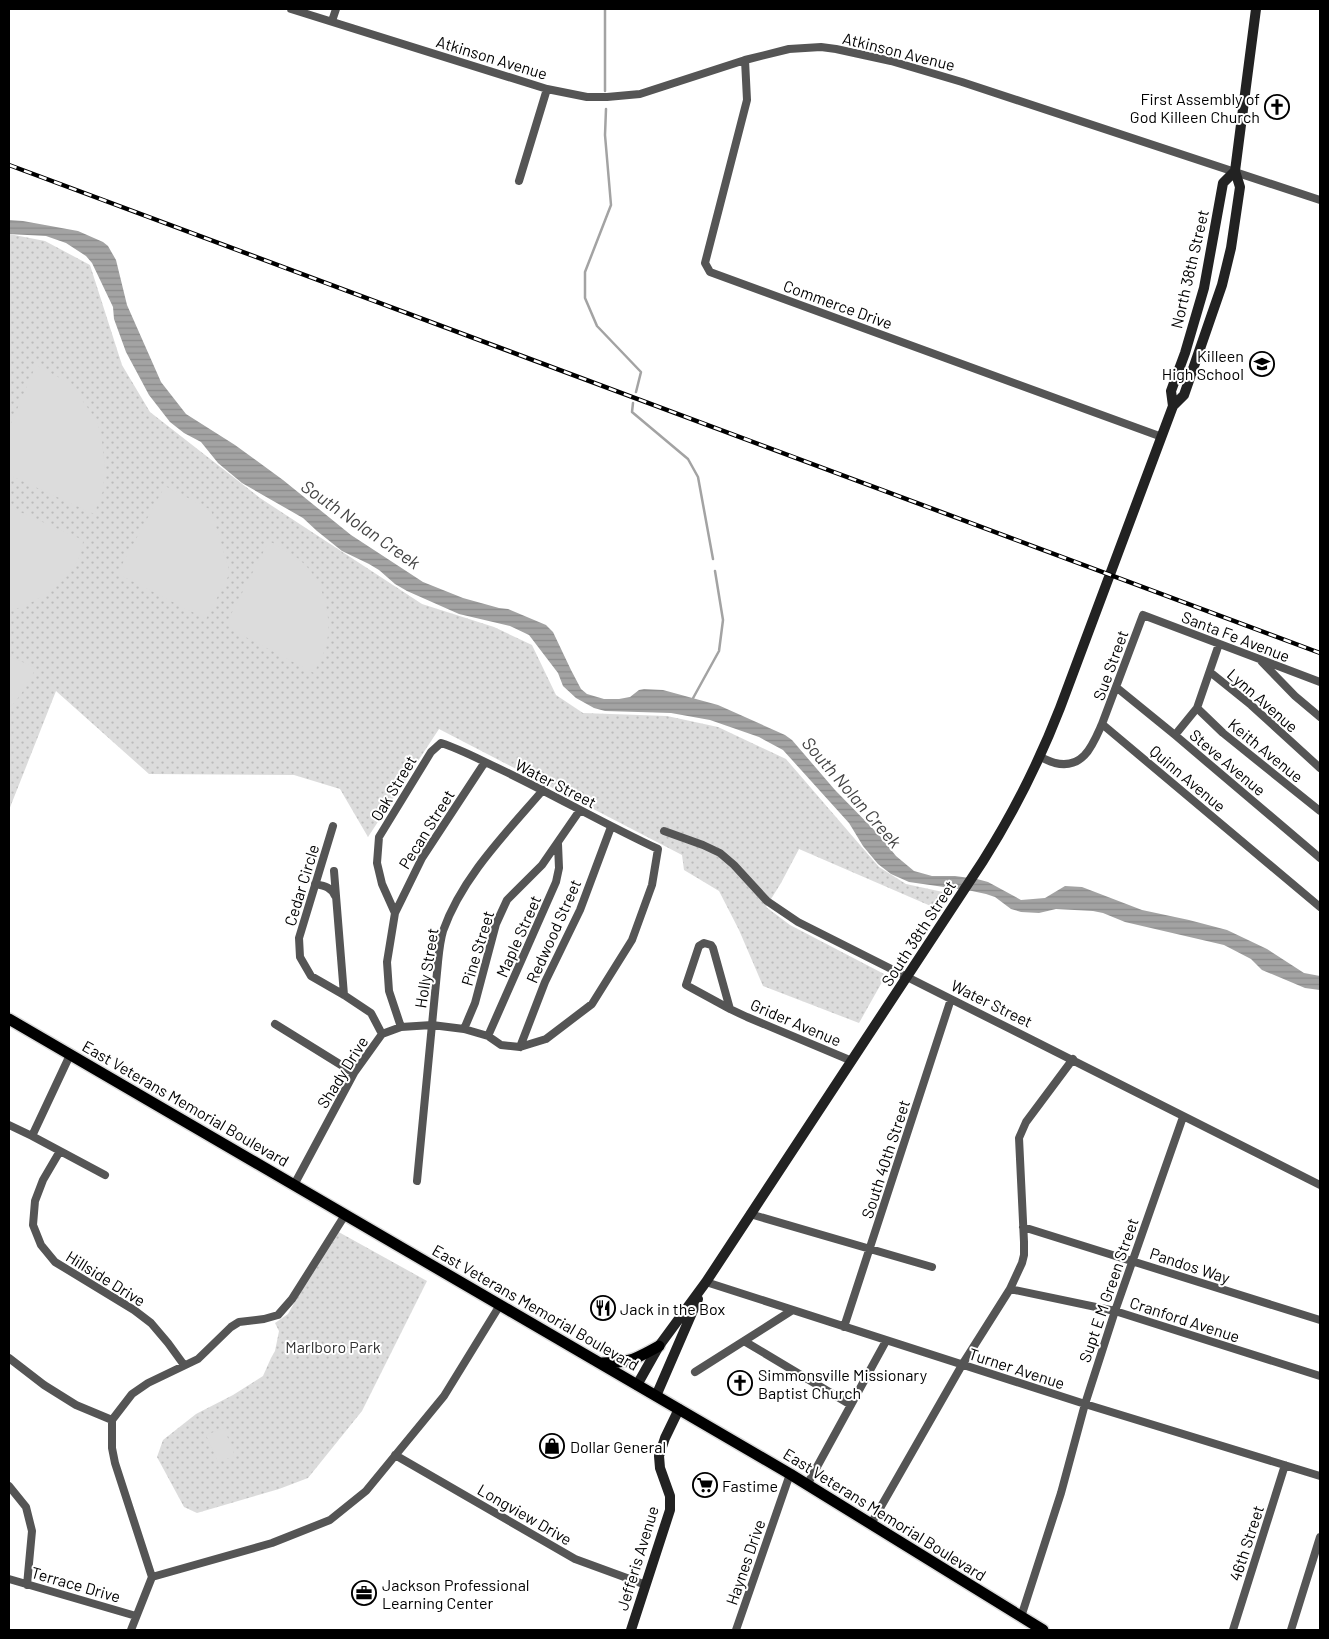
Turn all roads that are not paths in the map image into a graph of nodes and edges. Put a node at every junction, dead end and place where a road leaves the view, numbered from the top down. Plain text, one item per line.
1 (291, 9) edge
2 (336, 9) edge
3 (1256, 9) edge
4 (332, 21) junction
5 (745, 60) junction
6 (548, 89) junction
7 (1235, 171) junction
8 (518, 182) dead end
9 (1320, 200) edge
10 (1202, 294) junction
11 (1218, 299) junction
12 (1173, 406) junction
13 (1162, 436) junction
14 (1109, 577) joint
15 (1143, 615) joint
16 (1219, 644) junction
17 (1258, 659) junction
18 (1210, 672) junction
19 (1320, 682) edge
20 (1116, 687) junction
21 (1196, 708) junction
22 (1320, 717) edge
23 (1102, 724) junction
24 (1175, 735) junction
25 (441, 742) joint
26 (1040, 757) junction
27 (485, 762) junction
28 (1320, 768) edge
29 (543, 790) junction
30 (580, 810) junction
31 (1320, 811) edge
32 (333, 826) dead end
33 (611, 827) junction
34 (664, 832) dead end
35 (558, 844) junction
36 (1320, 858) edge
37 (334, 871) dead end
38 (315, 884) junction
39 (336, 898) junction
40 (1320, 907) edge
41 (395, 913) junction
42 (907, 977) junction
43 (344, 995) junction
44 (951, 999) junction
45 (730, 1009) junction
46 (9, 1019) edge
47 (275, 1024) dead end
48 (432, 1025) junction
49 (401, 1026) junction
50 (464, 1029) junction
51 (382, 1034) junction
52 (488, 1036) junction
53 (520, 1047) junction
54 (70, 1055) junction
55 (1073, 1059) junction
56 (852, 1060) junction
57 (354, 1072) junction
58 (1183, 1117) junction
59 (9, 1125) edge
60 (32, 1136) junction
61 (60, 1151) junction
62 (105, 1175) dead end
63 (417, 1181) dead end
64 (294, 1185) junction
65 (1320, 1185) edge
66 (750, 1214) junction
67 (345, 1215) junction
68 (1023, 1227) junction
69 (870, 1248) junction
70 (1132, 1261) junction
71 (932, 1267) dead end
72 (706, 1282) junction
73 (1010, 1289) junction
74 (500, 1305) junction
75 (791, 1311) junction
76 (1114, 1311) junction
77 (1320, 1320) edge
78 (844, 1327) junction
79 (744, 1340) junction
80 (886, 1340) junction
81 (659, 1346) junction
82 (9, 1358) edge
83 (599, 1363) junction
84 (184, 1365) junction
85 (962, 1365) junction
86 (695, 1372) dead end
87 (1320, 1376) edge
88 (637, 1385) junction
89 (656, 1396) junction
90 (1085, 1404) junction
91 (851, 1405) junction
92 (679, 1409) junction
93 (112, 1420) junction
94 (395, 1455) junction
95 (1285, 1465) junction
96 (790, 1474) junction
97 (1320, 1476) edge
98 (807, 1485) junction
99 (9, 1486) edge
100 (871, 1524) junction
101 (1320, 1537) edge
102 (152, 1577) junction
103 (9, 1578) edge
104 (27, 1585) junction
105 (646, 1585) junction
106 (136, 1616) junction
107 (1021, 1617) junction
108 (131, 1630) edge
109 (630, 1630) edge
110 (736, 1630) edge
111 (1042, 1630) edge
112 (1233, 1630) edge
113 (1291, 1630) edge

1 - 4 street, Atkinson Avenue
2 - 4 street
3 - 7 main road, North 38th Street
4 - 6 street, Atkinson Avenue
5 - 6 street, Atkinson Avenue
5 - 7 street, Atkinson Avenue
5 - 13 street, Commerce Drive
6 - 8 street
7 - 9 street, Atkinson Avenue
7 - 10 main road, North 38th Street
7 - 11 main road, North 38th Street
10 - 11 main road
10 - 12 main road, North 38th Street
11 - 12 main road, North 38th Street
12 - 13 main road, North 38th Street
13 - 14 main road, North 38th Street
14 - 26 main road, South 38th Street
15 - 16 street, Santa Fe Avenue
15 - 20 street, Sue Street
16 - 17 street, Santa Fe Avenue
16 - 18 street
17 - 19 street, Santa Fe Avenue
17 - 22 street
18 - 21 street
18 - 28 street, Lynn Avenue
20 - 23 street, Sue Street
20 - 24 street, Steve Avenue
21 - 24 street
21 - 31 street, Keith Avenue
23 - 26 street
23 - 40 street, Quinn Avenue
24 - 36 street, Steve Avenue
25 - 27 street, Water Street
25 - 41 street, Oak Street
26 - 42 main road, South 38th Street
27 - 29 street, Water Street
27 - 41 street, Pecan Street
29 - 30 street, Water Street
29 - 48 street, Holly Street
30 - 33 street, Water Street
30 - 35 street, Pine Street
32 - 38 street, Cedar Circle
33 - 53 street, Redwood Street
33 - 53 street, Water Street
34 - 42 street, Water Street
35 - 50 street, Pine Street
35 - 52 street, Maple Street
37 - 39 street
38 - 39 street
38 - 43 street, Cedar Circle
39 - 43 street
41 - 49 street
42 - 44 street, Water Street
42 - 56 main road, South 38th Street
43 - 51 street, Cedar Circle
44 - 55 street, Water Street
44 - 69 street, South 40th Street
45 - 45 street, Grider Avenue
45 - 56 street, Grider Avenue
46 - 54 main road, East Veterans Memorial Boulevard
47 - 57 street
48 - 49 street, Shady Drive
48 - 50 street, Shady Drive
48 - 63 street, Holly Street
49 - 51 street, Shady Drive
50 - 52 street, Shady Drive
51 - 57 street, Shady Drive
52 - 53 street, Shady Drive
54 - 60 street
54 - 64 main road, East Veterans Memorial Boulevard
55 - 58 street, Water Street
55 - 68 street
56 - 66 main road, South 38th Street
57 - 64 street, Shady Drive
58 - 65 street, Water Street
58 - 70 street, Supt E M Green Street
59 - 60 street
60 - 61 street
61 - 62 street
61 - 84 street, Hillside Drive
64 - 67 main road, East Veterans Memorial Boulevard
66 - 69 street
66 - 72 main road, South 38th Street
67 - 74 main road, East Veterans Memorial Boulevard
67 - 84 street
68 - 70 street, Pandos Way
68 - 73 street
69 - 71 street
69 - 78 street, South 40th Street
70 - 76 street, Supt E M Green Street
70 - 77 street, Pandos Way
72 - 75 street, Turner Avenue
72 - 81 main road, South 38th Street
72 - 89 main road, South 38th Street
73 - 76 street, Cranford Avenue
73 - 85 street
74 - 83 main road, East Veterans Memorial Boulevard
74 - 94 street
75 - 78 street, Turner Avenue
75 - 79 street
76 - 87 street, Cranford Avenue
76 - 90 street, Supt E M Green Street
78 - 80 street, Turner Avenue
79 - 86 street
79 - 91 street
80 - 85 street, Turner Avenue
80 - 91 street
81 - 83 main road
81 - 88 main road, South 38th Street
82 - 93 street
83 - 88 main road, East Veterans Memorial Boulevard
84 - 93 street
85 - 90 street, Turner Avenue
85 - 100 street
88 - 89 main road, East Veterans Memorial Boulevard
89 - 92 main road, East Veterans Memorial Boulevard
90 - 95 street, Turner Avenue
90 - 107 street, Supt E M Green Street
91 - 98 street
92 - 96 main road, East Veterans Memorial Boulevard
92 - 105 main road, Jefferis Avenue
93 - 102 street
94 - 102 street
94 - 105 street, Longview Drive
95 - 97 street, Turner Avenue
95 - 112 street, 46th Street
96 - 98 main road, East Veterans Memorial Boulevard
96 - 110 street, Haynes Drive
98 - 100 main road, East Veterans Memorial Boulevard
99 - 104 street
100 - 107 main road, East Veterans Memorial Boulevard
101 - 113 street
102 - 106 street
103 - 104 street, Terrace Drive
104 - 106 street, Terrace Drive
105 - 109 main road, Jefferis Avenue
106 - 108 street
107 - 111 main road, East Veterans Memorial Boulevard

